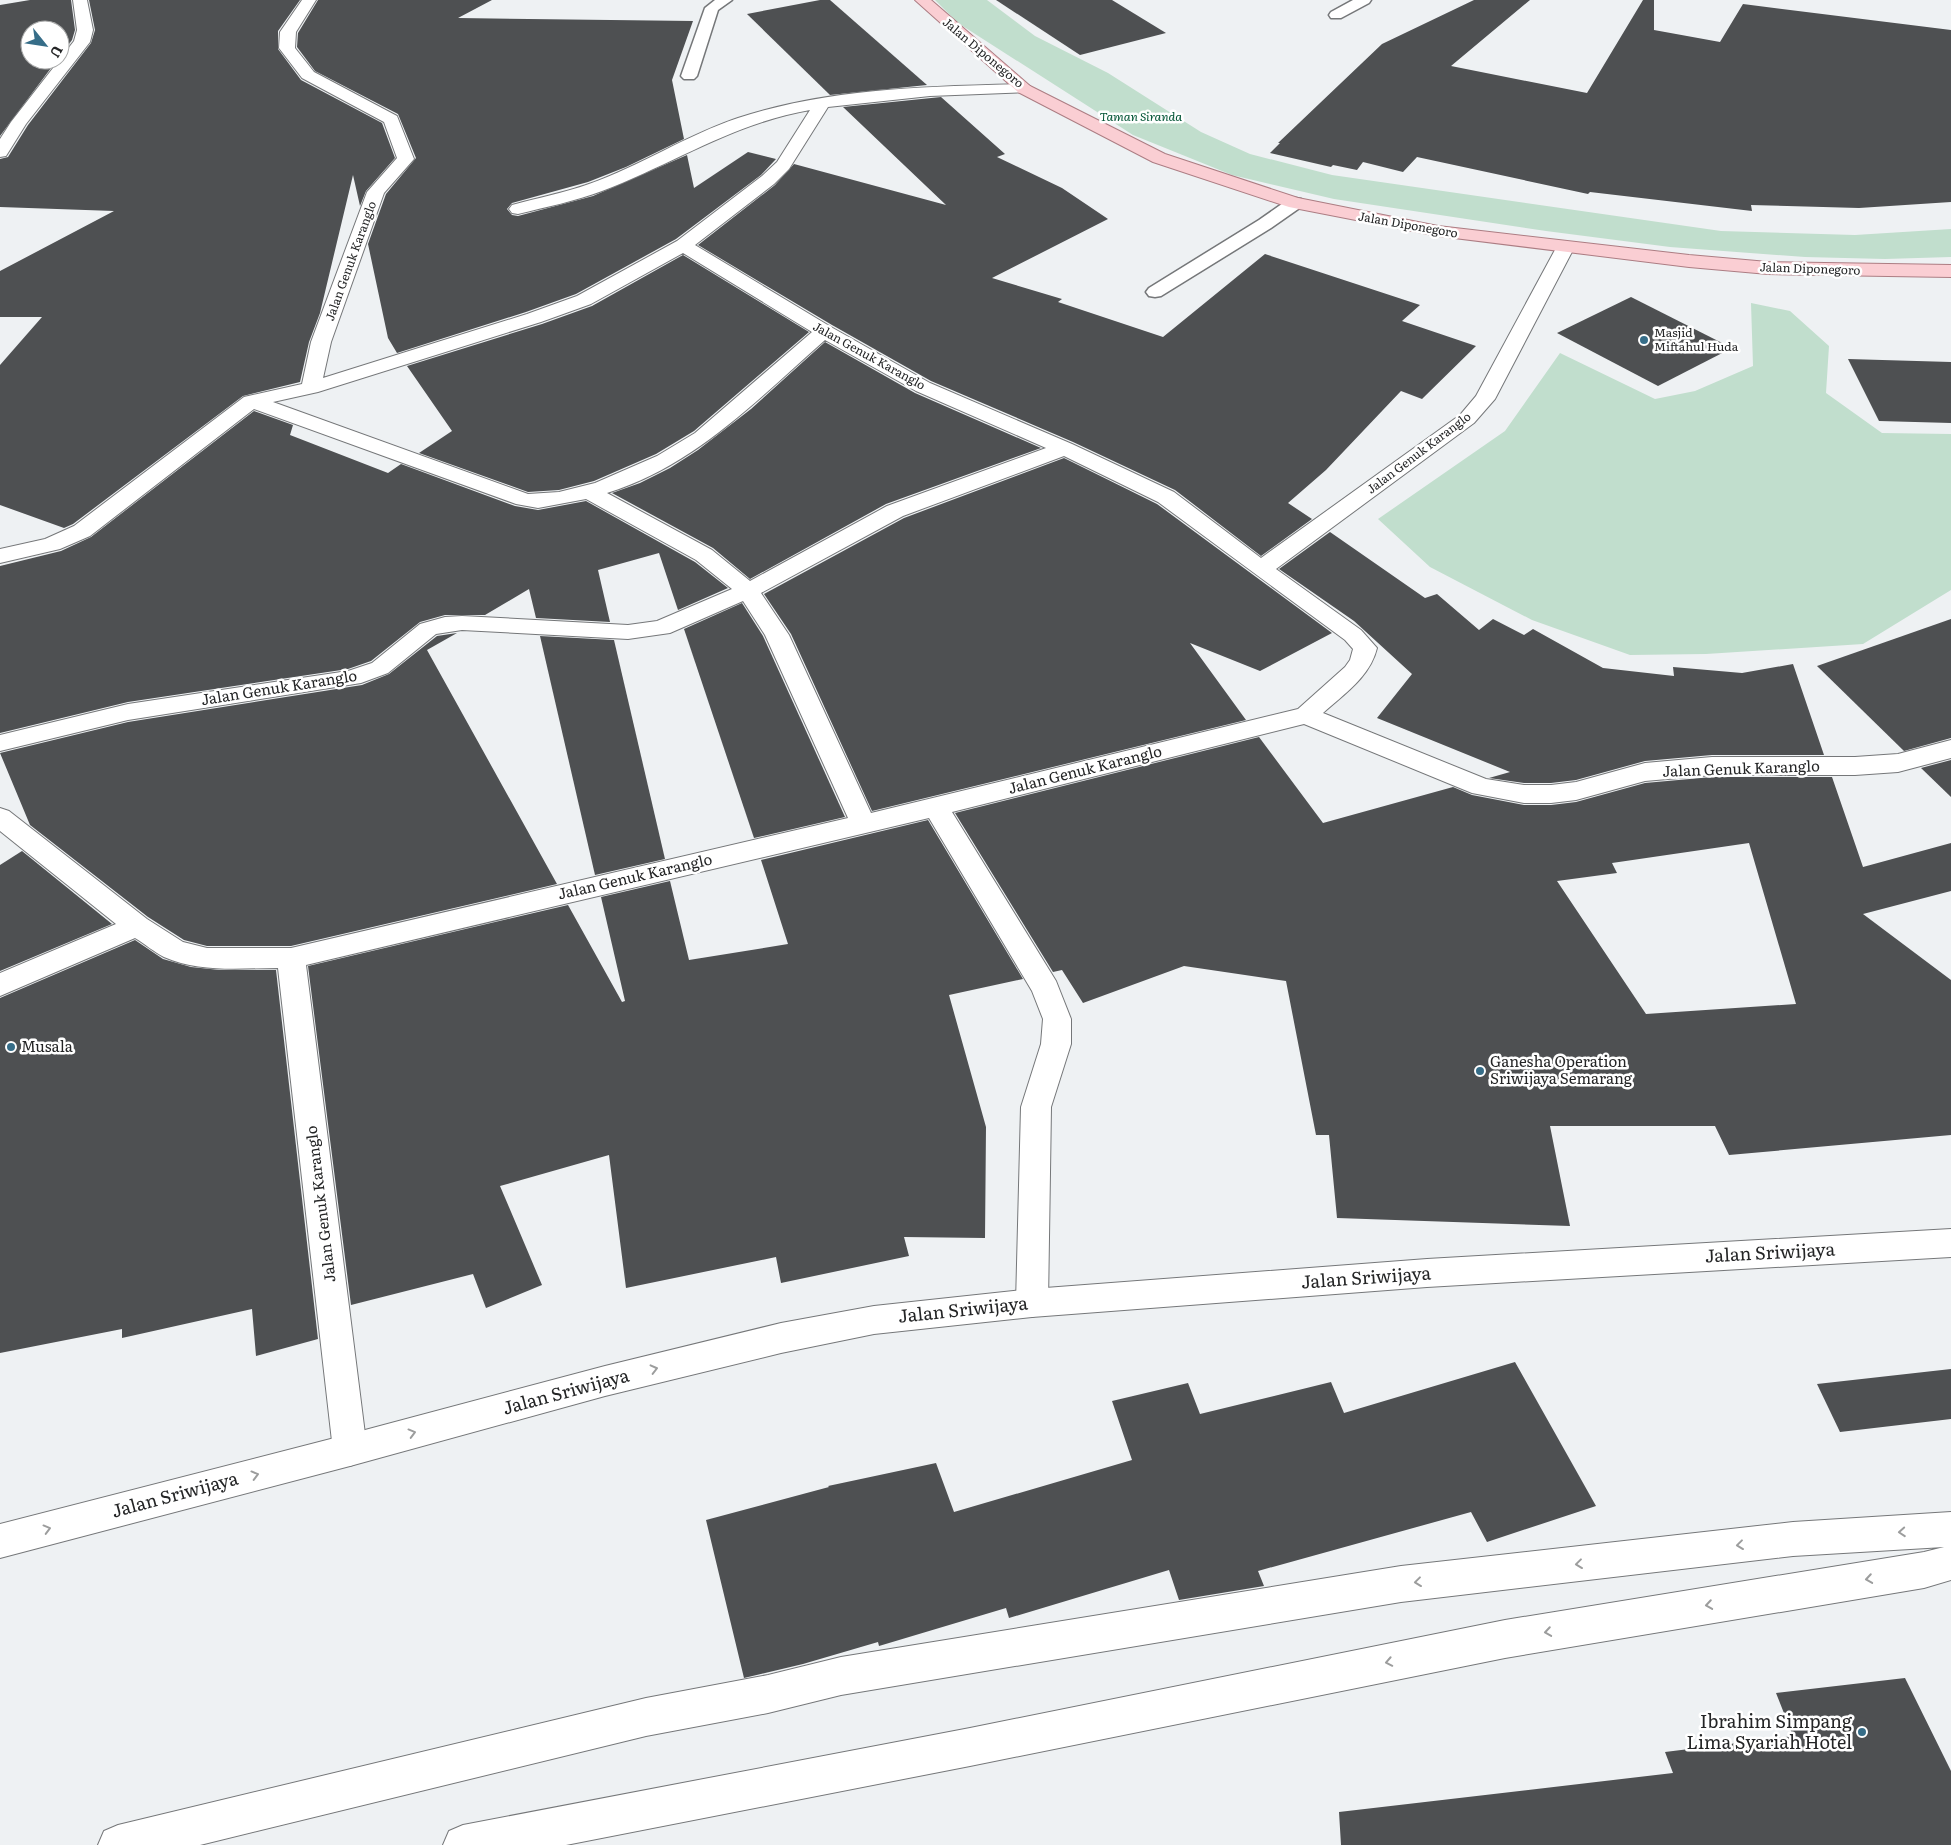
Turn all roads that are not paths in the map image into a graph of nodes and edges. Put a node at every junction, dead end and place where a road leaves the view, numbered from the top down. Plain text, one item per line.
1 (80, 0) edge
2 (309, 0) edge
3 (725, 0) edge
4 (922, 0) edge
5 (1364, 0) edge
6 (1336, 15) dead end
7 (689, 76) dead end
8 (1024, 89) junction
9 (823, 103) junction
10 (0, 152) edge
11 (1295, 203) junction
12 (518, 209) dead end
13 (683, 245) junction
14 (1565, 248) junction
15 (1951, 271) edge
16 (1155, 292) dead end
17 (824, 331) junction
18 (311, 388) junction
19 (251, 401) junction
20 (1065, 448) junction
21 (587, 491) junction
22 (0, 556) edge
23 (1261, 569) junction
24 (748, 591) junction
25 (1306, 715) junction
26 (0, 743) edge
27 (1951, 748) edge
28 (936, 807) junction
29 (0, 817) edge
30 (863, 823) junction
31 (137, 926) junction
32 (291, 958) junction
33 (0, 985) edge
34 (1951, 1243) edge
35 (1032, 1303) junction
36 (350, 1450) junction
37 (1951, 1529) edge
38 (0, 1541) edge
39 (1951, 1562) edge
40 (118, 1845) edge
41 (463, 1845) edge

1 - 10 street
2 - 18 street, Jalan Genuk Karanglo
3 - 7 lane
4 - 8 main road, Jalan Diponegoro
5 - 6 lane
8 - 9 street
8 - 11 main road, Jalan Diponegoro
9 - 12 street
9 - 13 street
11 - 14 main road, Jalan Diponegoro
11 - 16 lane
13 - 17 street, Jalan Genuk Karanglo
13 - 18 street
14 - 15 main road, Jalan Diponegoro
14 - 23 street, Jalan Genuk Karanglo
17 - 20 street, Jalan Genuk Karanglo
17 - 21 street
18 - 19 street
19 - 21 street
19 - 22 street
20 - 23 street, Jalan Genuk Karanglo
20 - 24 street, Jalan Genuk Karanglo
21 - 24 street
23 - 25 street, Jalan Genuk Karanglo
24 - 26 street, Jalan Genuk Karanglo
24 - 30 street
25 - 27 street, Jalan Genuk Karanglo
25 - 28 street, Jalan Genuk Karanglo
28 - 30 street, Jalan Genuk Karanglo
28 - 35 street
29 - 31 street, Jalan Genuk Karanglo
30 - 32 street, Jalan Genuk Karanglo
31 - 32 street, Jalan Genuk Karanglo
31 - 33 street
32 - 36 street, Jalan Genuk Karanglo
34 - 35 street, Jalan Sriwijaya
36 -> 35 street, Jalan Sriwijaya
38 -> 36 street, Jalan Sriwijaya
37 -> 40 street
39 -> 41 street

